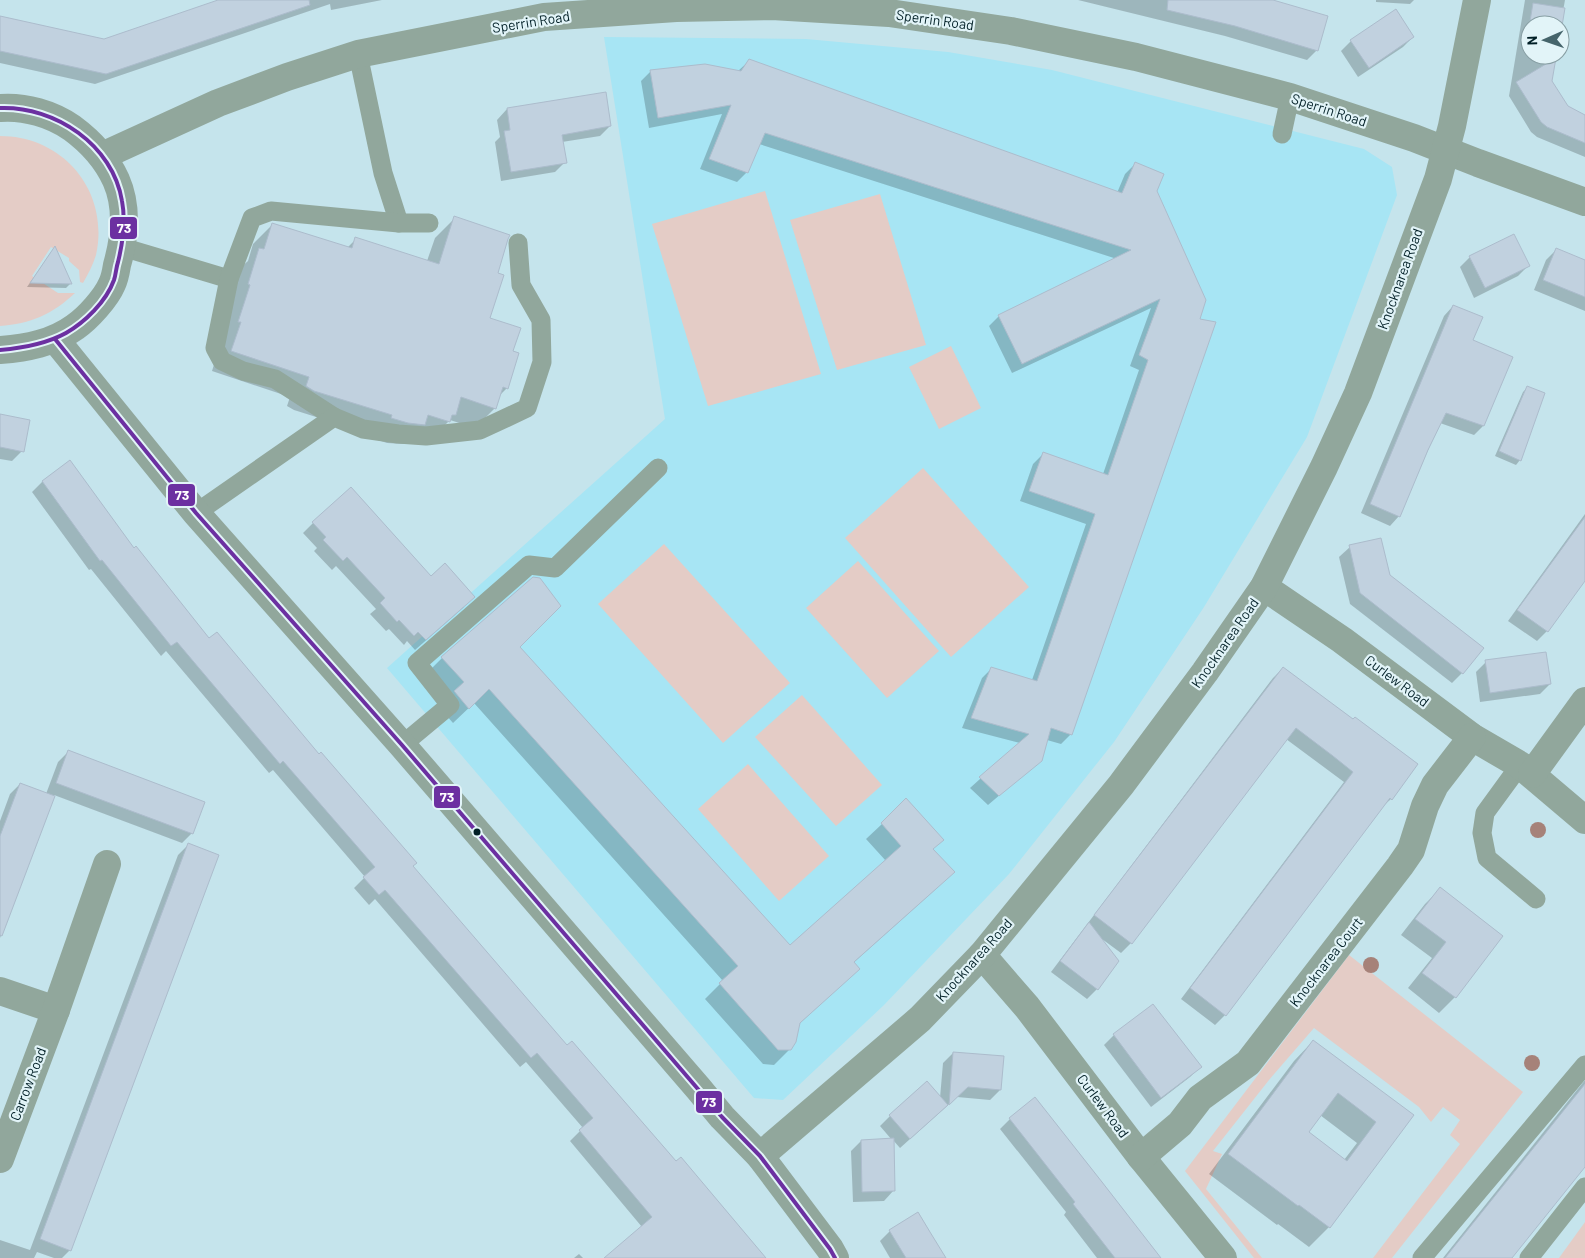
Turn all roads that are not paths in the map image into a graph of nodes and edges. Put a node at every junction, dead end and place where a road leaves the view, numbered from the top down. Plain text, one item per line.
1 (1477, 0) edge
2 (358, 54) junction
3 (1290, 97) junction
4 (0, 108) edge
5 (1282, 134) dead end
6 (1445, 151) junction
7 (102, 156) junction
8 (1585, 202) edge
9 (399, 223) junction
10 (429, 223) dead end
11 (518, 243) dead end
12 (122, 246) junction
13 (229, 279) junction
14 (55, 339) junction
15 (0, 350) edge
16 (334, 417) junction
17 (658, 468) dead end
18 (196, 513) junction
19 (1264, 587) junction
20 (1585, 701) edge
21 (1472, 737) junction
22 (402, 745) junction
23 (1526, 770) junction
24 (1585, 820) edge
25 (107, 864) dead end
26 (1536, 899) dead end
27 (982, 955) junction
28 (0, 991) edge
29 (56, 1010) junction
30 (1585, 1065) edge
31 (760, 1156) junction
32 (1142, 1157) junction
33 (0, 1158) edge
34 (1585, 1187) edge
35 (835, 1258) edge
36 (1223, 1258) edge
37 (1422, 1258) edge
38 (1529, 1258) edge

1 - 6 street, Knocknarea Road
2 - 3 street, Sperrin Road
2 - 7 street, Sperrin Road
2 - 9 lane
3 - 5 lane
3 - 6 street, Sperrin Road
4 - 7 street
6 - 8 street, Sperrin Road
6 - 19 street, Knocknarea Road
7 - 12 street
9 - 10 lane
9 - 13 lane
11 - 16 lane
12 - 13 lane
12 - 14 street
13 - 16 lane
14 - 15 street
14 - 18 street
16 - 18 lane
17 - 22 lane
18 - 22 street
19 - 21 street, Curlew Road
19 - 27 street, Knocknarea Road
20 - 23 street
21 - 23 street, Curlew Road
21 - 32 street, Knocknarea Court
22 - 31 street
23 - 24 street, Curlew Road
23 - 26 lane
25 - 29 street, Carrow Road
27 - 31 street, Knocknarea Road
27 - 32 street, Curlew Road
28 - 29 street
29 - 33 street, Carrow Road
30 - 37 lane
31 - 35 street
32 - 36 street, Curlew Road
34 - 38 lane

